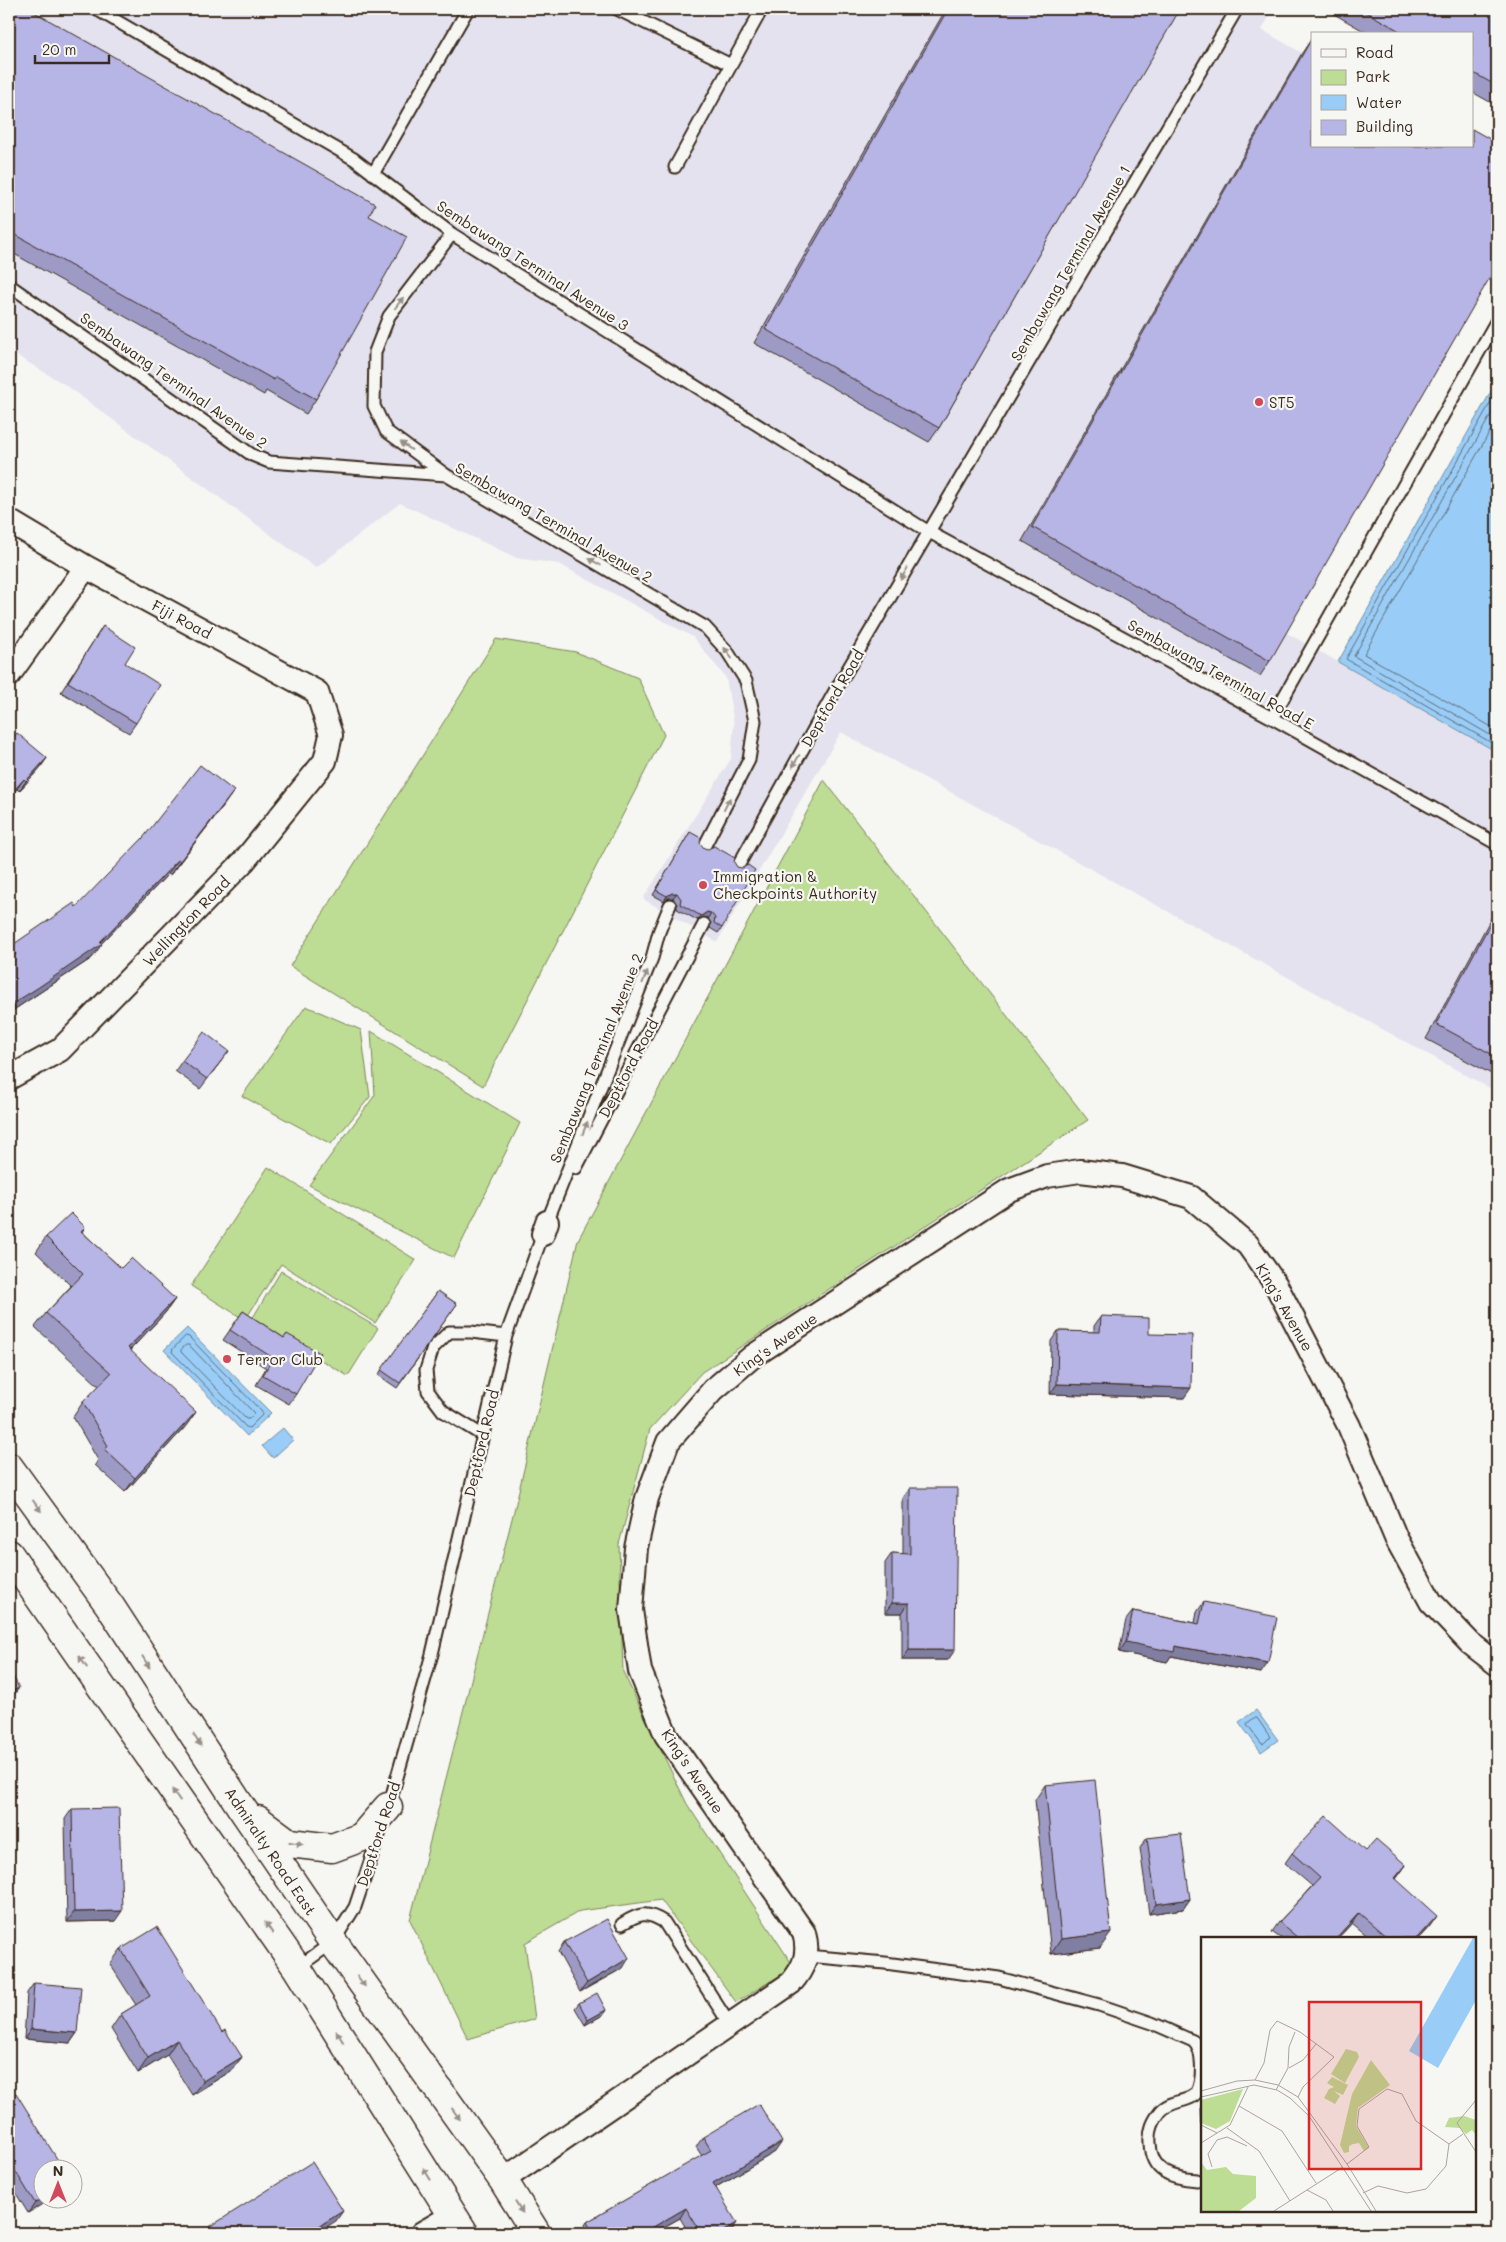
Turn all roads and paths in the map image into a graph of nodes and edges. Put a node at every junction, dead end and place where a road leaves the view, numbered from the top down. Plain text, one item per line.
1 (96, 9) edge
2 (468, 9) edge
3 (617, 9) edge
4 (762, 9) edge
5 (1237, 9) edge
6 (731, 65) junction
7 (675, 167) dead end
8 (373, 174) junction
9 (452, 234) junction
10 (9, 285) edge
11 (1497, 320) edge
12 (446, 475) junction
13 (9, 521) edge
14 (929, 532) junction
15 (86, 567) junction
16 (9, 675) edge
17 (1272, 718) junction
18 (331, 735) joint
19 (1497, 844) edge
20 (704, 847) edge
21 (738, 866) edge
22 (670, 905) dead end
23 (704, 924) dead end
24 (9, 1078) edge
25 (545, 1228) junction
26 (506, 1336) junction
27 (482, 1435) junction
28 (9, 1466) edge
29 (9, 1554) edge
30 (1497, 1664) edge
31 (241, 1807) junction
32 (388, 1807) junction
33 (622, 1924) dead end
34 (333, 1942) junction
35 (807, 1956) junction
36 (297, 1968) junction
37 (730, 2025) junction
38 (503, 2180) junction
39 (1197, 2180) dead end
40 (459, 2224) edge
41 (422, 2233) edge
42 (536, 2233) edge

1 - 8 lane, Sembawang Terminal Avenue 3
2 - 8 lane
3 - 6 lane
4 - 6 lane
5 - 14 lane, Sembawang Terminal Avenue 1
6 - 7 lane
8 - 9 lane, Sembawang Terminal Avenue 3
12 -> 9 lane
9 - 14 lane, Sembawang Terminal Avenue 3
10 - 12 lane, Sembawang Terminal Avenue 2
11 - 17 lane
20 -> 12 lane, Sembawang Terminal Avenue 2
13 - 15 street, Fiji Road
14 - 17 lane, Sembawang Terminal Road E
14 -> 21 lane, Deptford Road
15 - 16 street
15 - 18 street, Fiji Road
17 - 19 lane, Sembawang Terminal Road E
18 - 24 street, Wellington Road
25 -> 22 lane, Sembawang Terminal Avenue 2
23 - 25 lane, Deptford Road
25 - 26 lane, Deptford Road
26 - 27 lane, Deptford Road
26 - 27 lane
27 - 32 lane, Deptford Road
28 -> 31 main road, Admiralty Road East
36 -> 29 main road
30 - 35 street, King's Avenue
31 -> 32 main road
31 - 34 main road, Admiralty Road East
32 - 34 lane, Deptford Road
33 - 37 lane
34 - 36 lane, Deptford Road
34 -> 38 main road, Admiralty Road East
35 - 37 street
35 - 39 lane
40 -> 36 main road
37 - 38 street
38 -> 42 main road, Admiralty Road East
40 - 41 street

